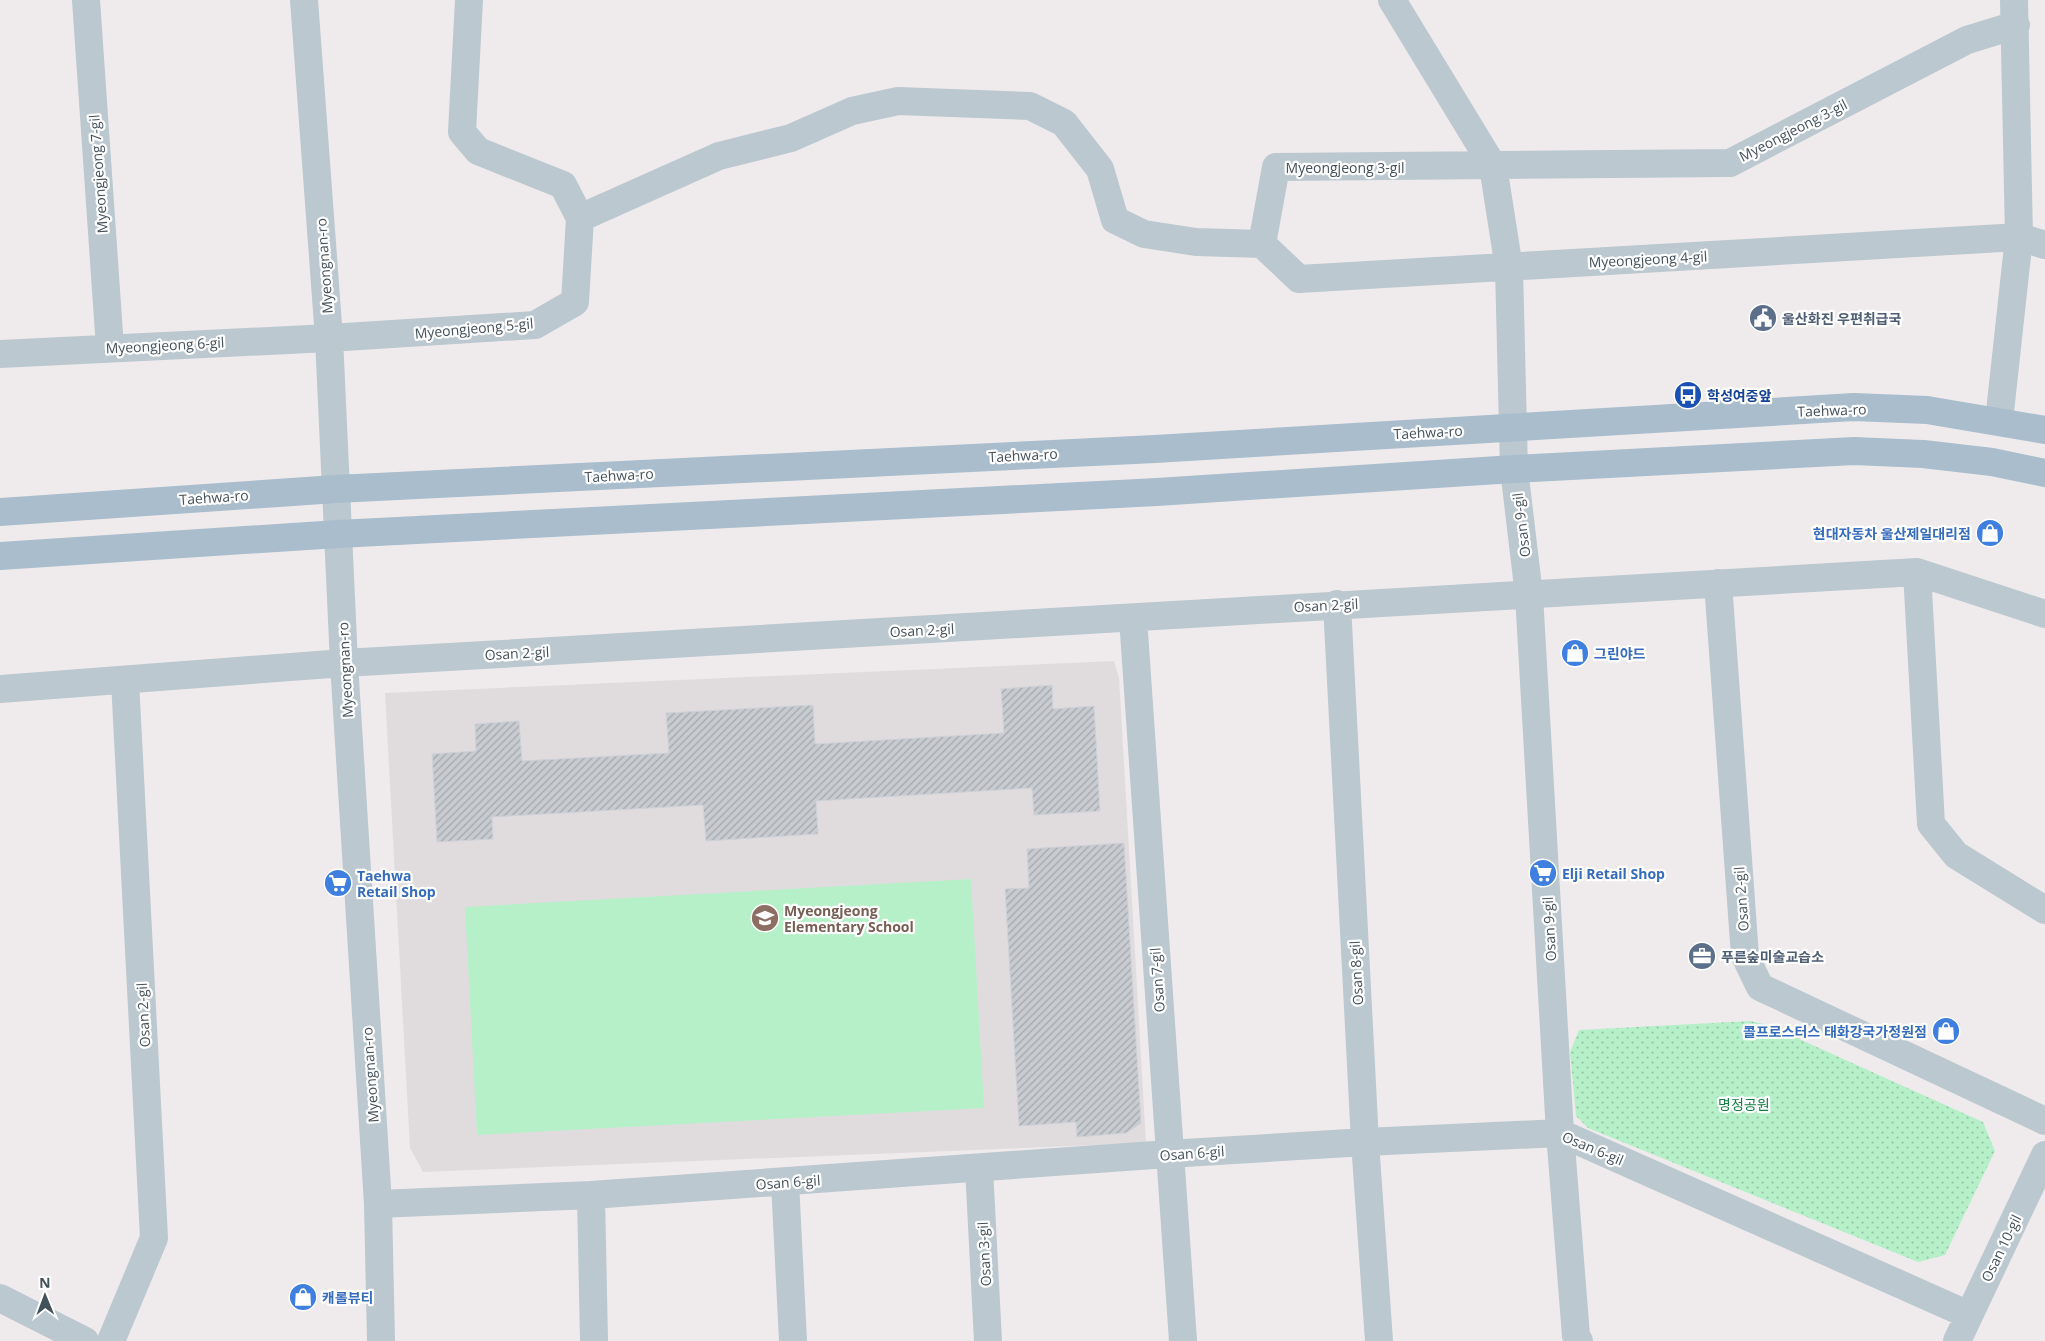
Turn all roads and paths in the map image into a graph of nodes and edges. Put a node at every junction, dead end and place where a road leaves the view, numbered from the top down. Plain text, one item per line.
1 (86, 0) edge
2 (304, 0) edge
3 (469, 0) edge
4 (1392, 0) edge
5 (2015, 12) edge
6 (1493, 166) junction
7 (580, 218) junction
8 (2019, 236) junction
9 (1262, 244) junction
10 (2045, 245) edge
11 (1509, 268) junction
12 (329, 338) junction
13 (110, 348) junction
14 (0, 354) edge
15 (1998, 421) junction
16 (1513, 427) junction
17 (2045, 430) edge
18 (1514, 469) junction
19 (2045, 473) edge
20 (336, 489) junction
21 (0, 512) edge
22 (338, 534) junction
23 (0, 556) edge
24 (1917, 572) junction
25 (1718, 583) junction
26 (1529, 595) junction
27 (1337, 604) junction
28 (2045, 614) edge
29 (1133, 618) junction
30 (344, 663) junction
31 (125, 681) junction
32 (0, 689) edge
33 (2045, 910) edge
34 (2045, 1121) edge
35 (1560, 1133) junction
36 (1365, 1142) junction
37 (1168, 1154) junction
38 (2045, 1155) edge
39 (979, 1168) junction
40 (785, 1182) junction
41 (591, 1195) junction
42 (378, 1204) junction
43 (0, 1298) edge
44 (1969, 1314) junction
45 (85, 1341) edge
46 (111, 1341) edge
47 (381, 1341) edge
48 (594, 1341) edge
49 (793, 1341) edge
50 (988, 1341) edge
51 (1182, 1341) edge
52 (1379, 1341) edge
53 (1579, 1341) edge
54 (1957, 1341) edge

1 - 13 street, Myeongjeong 7-gil
2 - 12 street, Myeongnan-ro
3 - 7 street
4 - 6 street
5 - 6 street, Myeongjeong 3-gil
5 - 8 street, Myeongjeong 3-gil
6 - 9 street, Myeongjeong 3-gil
6 - 11 street
7 - 9 street
7 - 12 street, Myeongjeong 5-gil
8 - 10 street, Myeongjeong 4-gil
8 - 11 street, Myeongjeong 4-gil
8 - 15 street, Myeongjeong 3-gil
9 - 11 street, Myeongjeong 4-gil
11 - 16 street
12 - 13 street, Myeongjeong 6-gil
12 - 20 street, Myeongnan-ro
13 - 14 street, Myeongjeong 6-gil
15 - 16 main road, Taehwa-ro
15 - 17 main road, Taehwa-ro
16 - 18 street, Osan 9-gil
16 - 20 main road, Taehwa-ro
18 - 19 main road
18 - 22 main road
18 - 26 street, Osan 9-gil
20 - 21 main road, Taehwa-ro
20 - 22 street, Myeongnan-ro
22 - 23 main road
22 - 30 street, Myeongnan-ro
24 - 25 street, Osan 2-gil
24 - 28 street, Osan 2-gil
24 - 33 street
25 - 26 street, Osan 2-gil
25 - 34 street, Osan 2-gil
26 - 27 street, Osan 2-gil
26 - 35 street, Osan 9-gil
27 - 29 street, Osan 2-gil
27 - 36 street, Osan 8-gil
29 - 30 street, Osan 2-gil
29 - 37 street, Osan 7-gil
30 - 31 street, Osan 2-gil
30 - 42 street, Myeongnan-ro
31 - 32 street, Osan 2-gil
31 - 46 street, Osan 2-gil
35 - 36 street, Osan 6-gil
35 - 44 street, Osan 6-gil
35 - 53 street, Osan 9-gil
36 - 37 street, Osan 6-gil
36 - 52 street, Osan 8-gil
37 - 39 street, Osan 6-gil
37 - 51 street, Osan 7-gil
38 - 44 street, Osan 10-gil
39 - 40 street, Osan 6-gil
39 - 50 street, Osan 3-gil
40 - 41 street, Osan 6-gil
40 - 49 street
41 - 42 street, Osan 6-gil
41 - 48 street
42 - 47 street, Myeongnan-ro
43 - 45 street
44 - 54 street, Osan 10-gil

